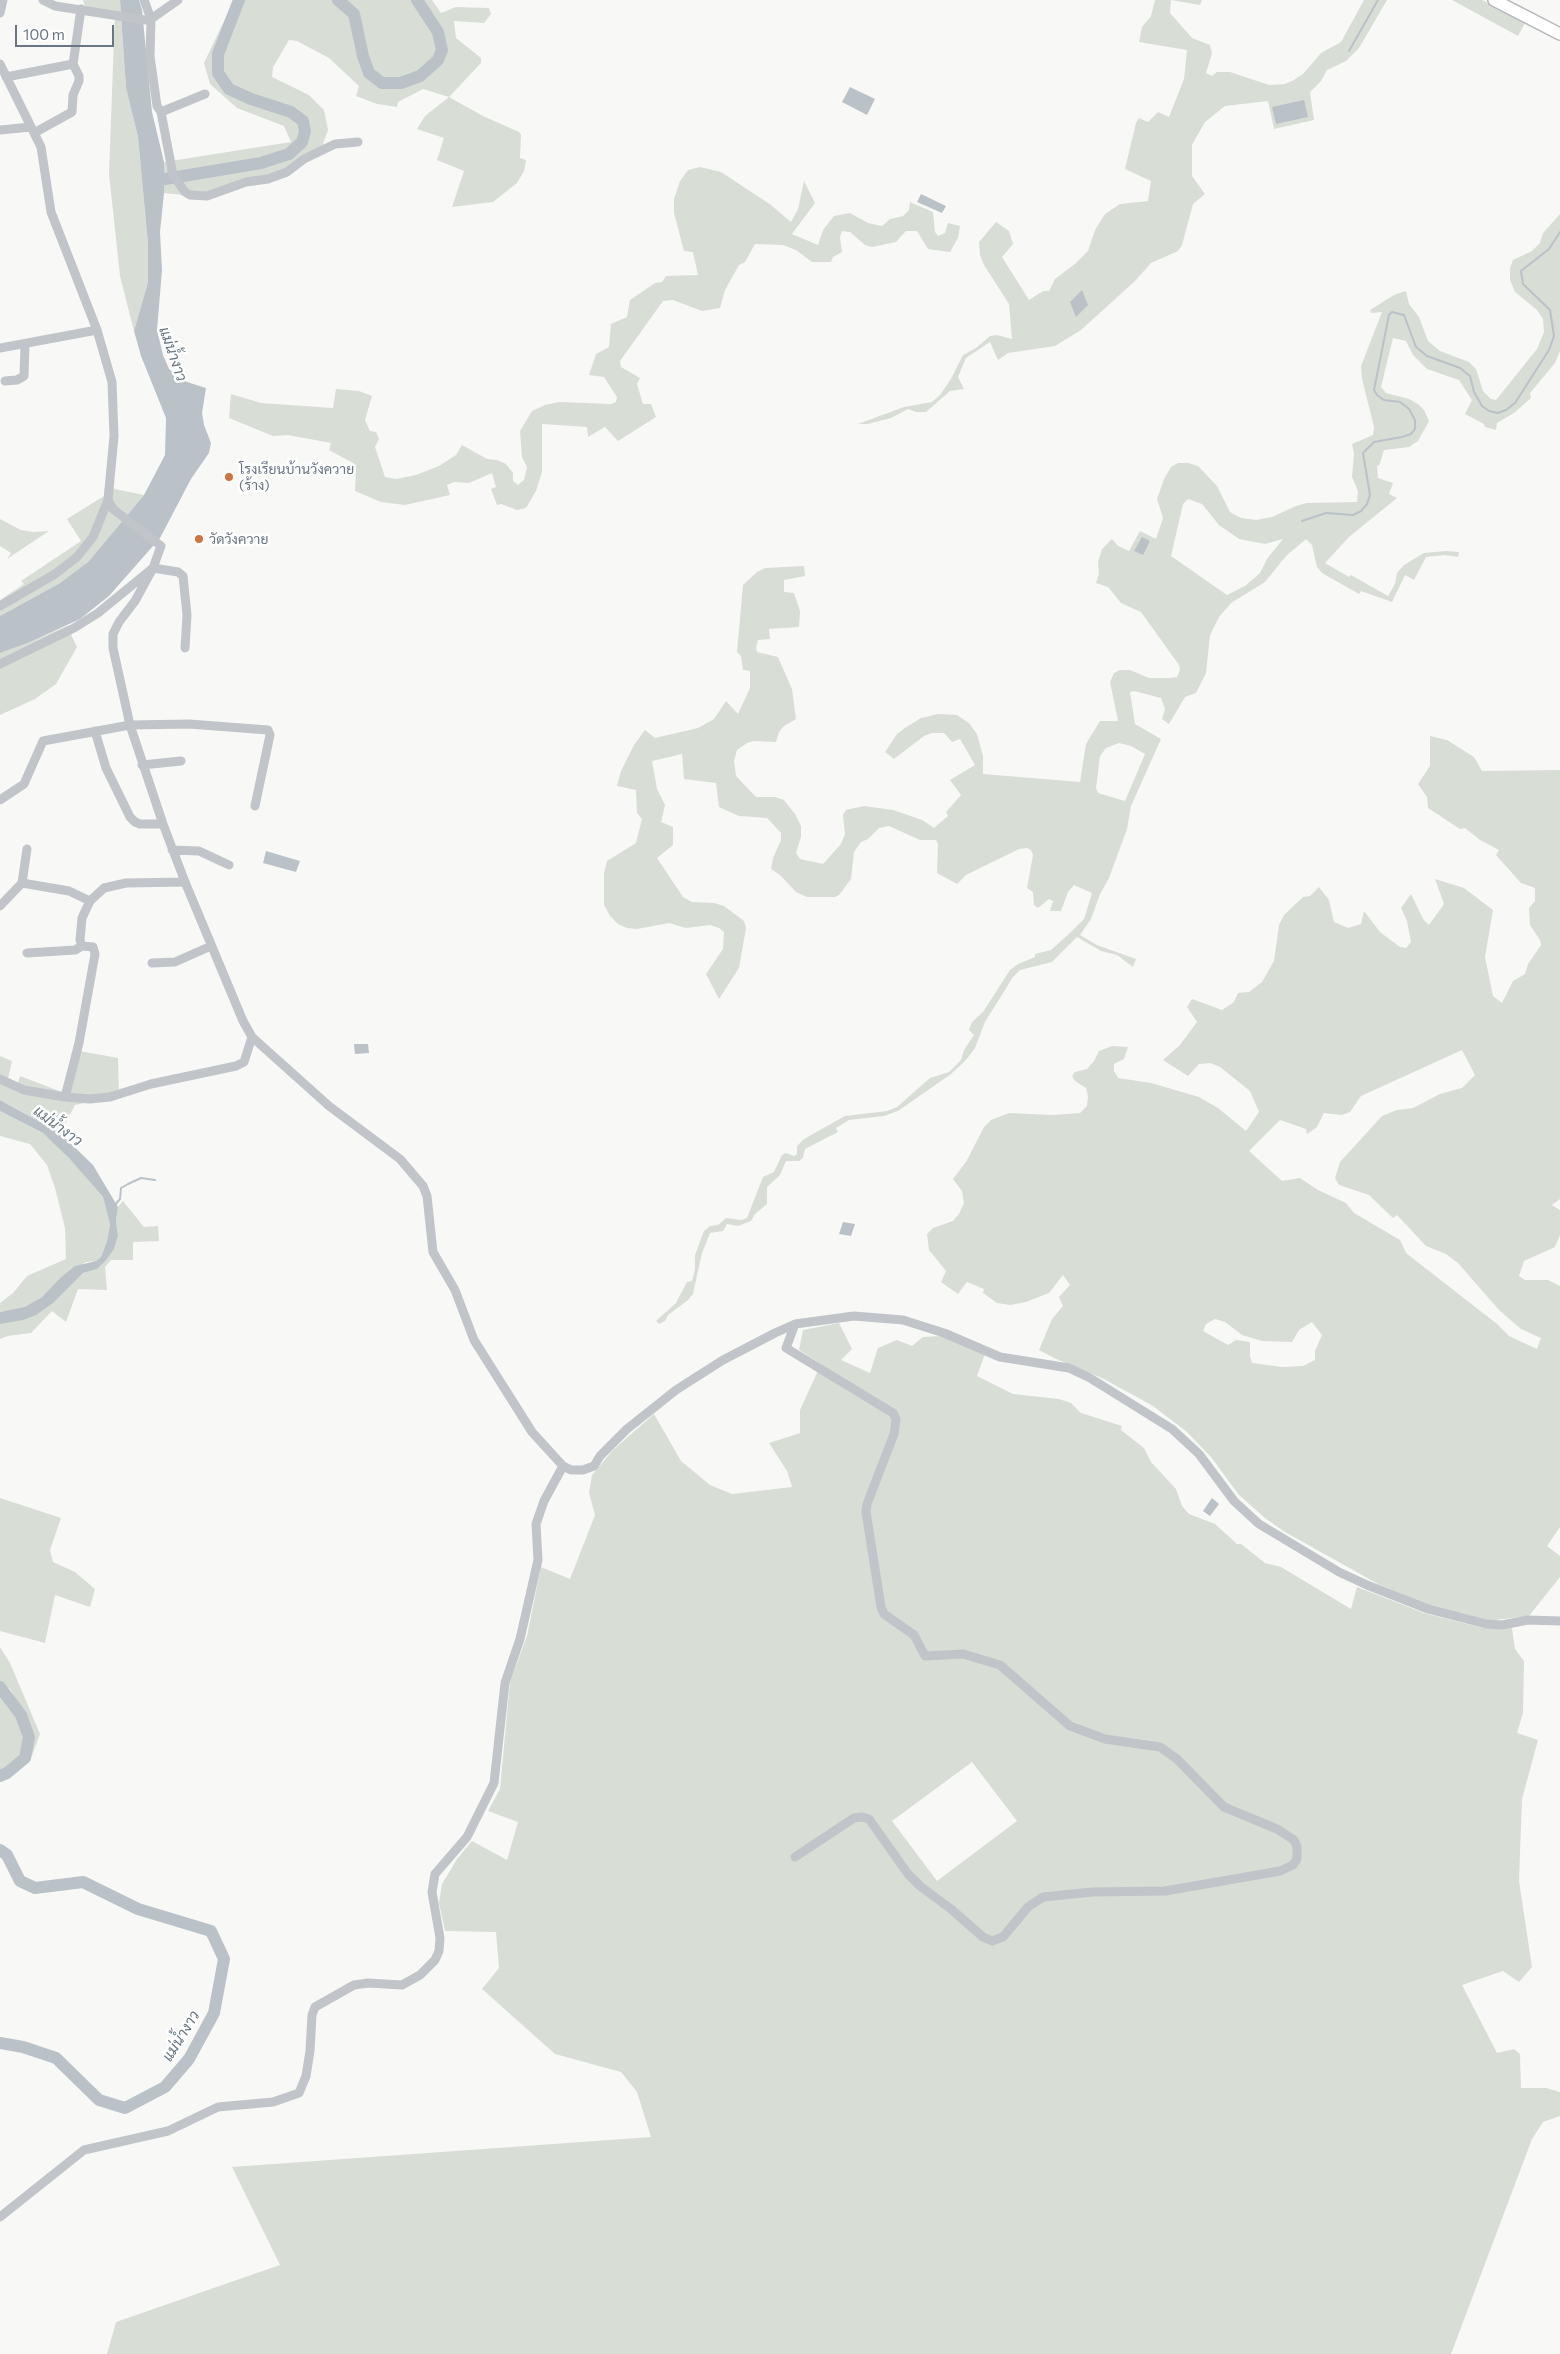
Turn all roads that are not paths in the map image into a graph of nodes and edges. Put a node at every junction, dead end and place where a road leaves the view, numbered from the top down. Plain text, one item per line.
1 (3, 0) edge
2 (44, 0) edge
3 (144, 0) edge
4 (178, 0) edge
5 (1494, 0) edge
6 (82, 9) junction
7 (0, 13) edge
8 (148, 20) junction
9 (1560, 34) edge
10 (0, 64) edge
11 (73, 64) junction
12 (6, 77) junction
13 (205, 94) dead end
14 (161, 112) junction
15 (0, 130) edge
16 (32, 130) junction
17 (358, 142) dead end
18 (97, 330) junction
19 (25, 345) junction
20 (0, 348) edge
21 (5, 381) dead end
22 (108, 500) junction
23 (153, 568) junction
24 (0, 606) edge
25 (185, 648) dead end
26 (0, 664) edge
27 (130, 725) junction
28 (95, 731) junction
29 (181, 761) dead end
30 (142, 765) junction
31 (0, 800) edge
32 (255, 806) dead end
33 (163, 824) junction
34 (28, 849) dead end
35 (172, 850) junction
36 (229, 865) dead end
37 (184, 882) junction
38 (22, 883) junction
39 (90, 901) junction
40 (0, 906) edge
41 (82, 946) junction
42 (211, 946) junction
43 (27, 953) dead end
44 (152, 962) dead end
45 (252, 1037) junction
46 (0, 1079) edge
47 (65, 1097) junction
48 (795, 1324) junction
49 (562, 1466) junction
50 (1560, 1621) edge
51 (795, 1857) dead end
52 (0, 2217) edge

1 - 7 street
2 - 6 street
3 - 8 street
4 - 8 street
5 - 9 main road
6 - 8 street
6 - 11 street
8 - 14 street
10 - 12 street
11 - 12 street
11 - 16 street
12 - 16 street
13 - 14 street
14 - 17 street
15 - 16 street
16 - 18 street
18 - 19 street
18 - 22 street
19 - 20 street
19 - 21 street
22 - 23 street
22 - 24 street
23 - 25 street
23 - 26 street
23 - 27 street
27 - 28 street
27 - 30 street
27 - 32 street
28 - 31 street
28 - 33 street
29 - 30 street
30 - 33 street
33 - 35 street
34 - 38 street
35 - 36 street
35 - 37 street
37 - 39 street
37 - 42 street
38 - 39 street
38 - 40 street
39 - 41 street
41 - 43 street
41 - 47 street
42 - 44 street
42 - 45 street
45 - 47 street
45 - 49 street
46 - 47 street
48 - 49 street
48 - 50 street
48 - 51 street
49 - 52 street

